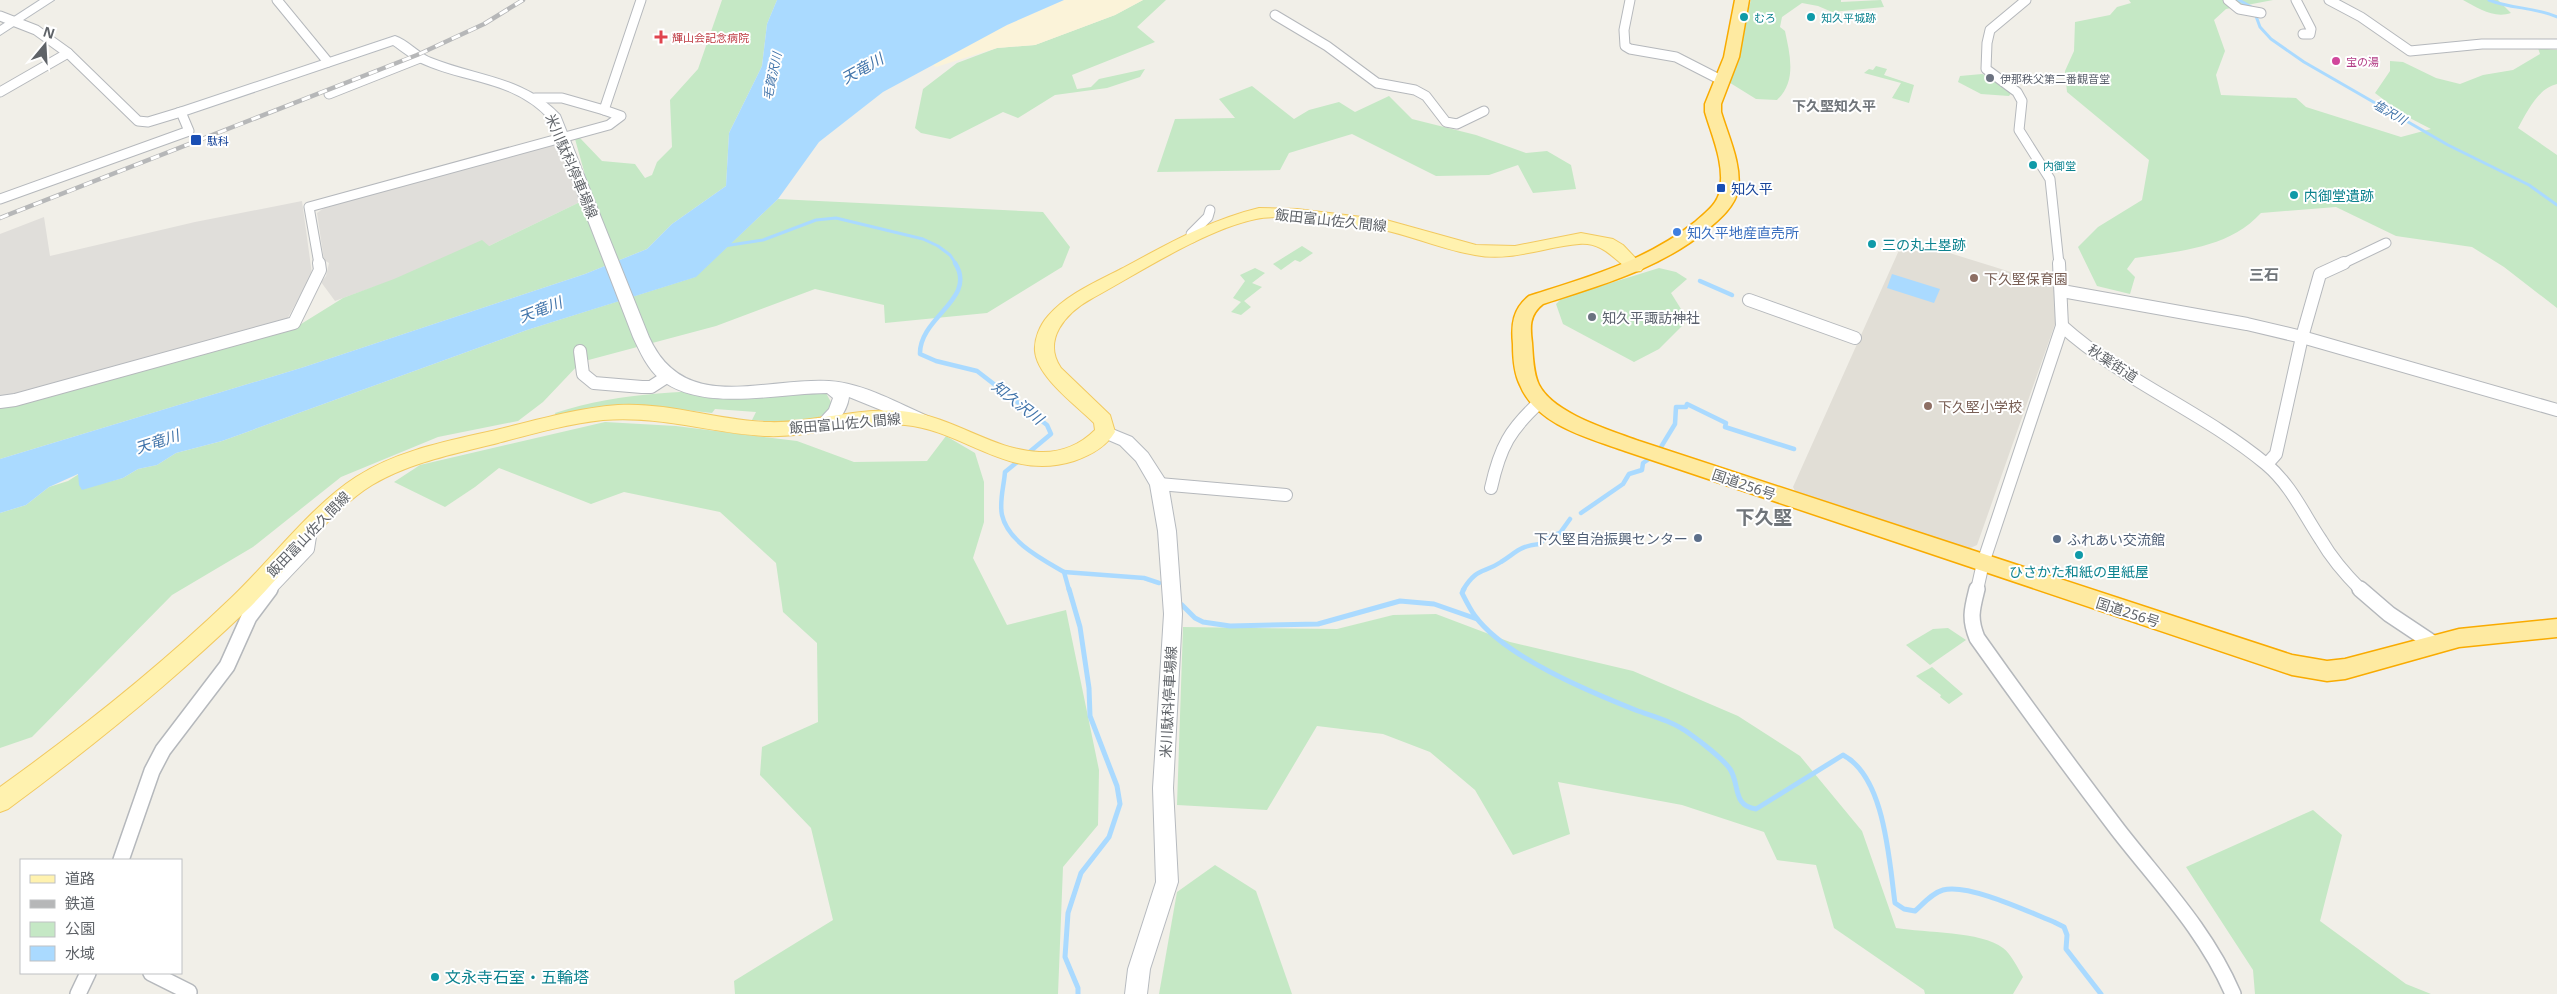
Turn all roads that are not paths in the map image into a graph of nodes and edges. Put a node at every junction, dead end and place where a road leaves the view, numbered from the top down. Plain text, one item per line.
1 (48, 0) edge
2 (277, 0) edge
3 (641, 0) edge
4 (1630, 0) edge
5 (1742, 0) edge
6 (2026, 0) edge
7 (2228, 0) edge
8 (2296, 0) edge
9 (2329, 0) edge
10 (2261, 13) dead end
11 (1275, 15) dead end
12 (0, 16) edge
13 (15, 21) junction
14 (0, 31) edge
15 (2302, 34) dead end
16 (2557, 44) edge
17 (68, 53) junction
18 (420, 58) junction
19 (328, 62) junction
20 (1720, 80) junction
21 (0, 92) edge
22 (329, 94) dead end
23 (535, 98) junction
24 (604, 110) junction
25 (1484, 111) dead end
26 (181, 112) junction
27 (563, 139) junction
28 (0, 199) edge
29 (1210, 210) dead end
30 (1192, 238) junction
31 (2386, 243) dead end
32 (1635, 267) junction
33 (2062, 291) junction
34 (1749, 300) dead end
35 (2062, 326) junction
36 (2302, 337) junction
37 (1855, 338) dead end
38 (580, 351) dead end
39 (668, 376) junction
40 (831, 387) junction
41 (1541, 401) junction
42 (0, 402) edge
43 (2557, 410) edge
44 (925, 421) junction
45 (822, 425) junction
46 (1105, 432) junction
47 (2266, 464) junction
48 (1159, 484) junction
49 (1491, 488) dead end
50 (1286, 495) dead end
51 (311, 530) junction
52 (1983, 563) junction
53 (2557, 628) edge
54 (2434, 644) junction
55 (0, 801) edge
56 (122, 859) edge
57 (88, 974) edge
58 (153, 974) edge
59 (189, 992) dead end
60 (78, 994) edge
61 (1136, 994) edge
62 (2233, 994) edge

1 - 13 main road
2 - 19 street
3 - 24 street
4 - 20 street
5 - 20 highway, 国道256号
6 - 33 street
7 - 10 street
8 - 15 street
9 - 16 street
11 - 25 street
12 - 13 street
13 - 14 main road
13 - 17 street
17 - 21 street
17 - 26 street
18 - 19 main road, 米川駄科停車場線
18 - 22 street
18 - 23 main road, 米川駄科停車場線
19 - 26 main road, 米川駄科停車場線
20 - 32 highway, 国道256号
23 - 24 street
23 - 27 main road, 米川駄科停車場線
24 - 27 street
26 - 28 street
27 - 39 main road, 米川駄科停車場線
27 - 42 street
29 - 30 street
30 - 32 main road, 飯田富山佐久間線
30 - 46 main road, 飯田富山佐久間線
31 - 36 street
32 - 41 highway, 国道256号
33 - 35 street
33 - 36 street
34 - 37 street
35 - 47 street, 秋葉街道
35 - 52 street
36 - 43 street
36 - 47 street
38 - 39 street
39 - 40 main road, 米川駄科停車場線
40 - 44 main road, 米川駄科停車場線
40 - 45 main road
41 - 49 street
41 - 52 highway, 国道256号
44 - 45 main road, 飯田富山佐久間線
44 - 46 main road, 飯田富山佐久間線
45 - 51 main road, 飯田富山佐久間線
46 - 48 main road, 米川駄科停車場線
47 - 54 street, 秋葉街道
48 - 50 street
48 - 61 main road, 米川駄科停車場線
51 - 55 main road, 飯田富山佐久間線
51 - 56 street
52 - 54 highway, 国道256号
52 - 62 street
53 - 54 highway, 国道256号
57 - 60 street
58 - 59 street

